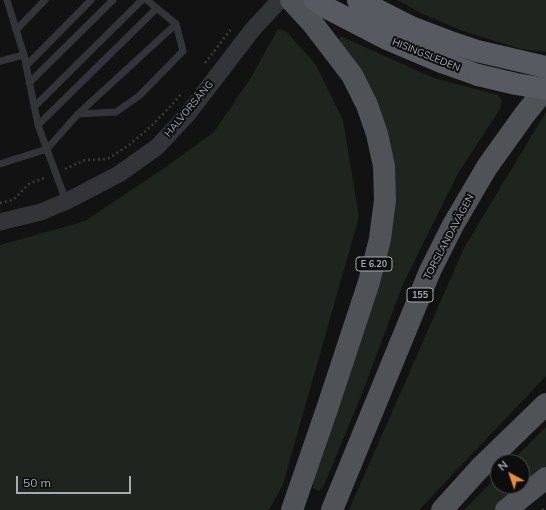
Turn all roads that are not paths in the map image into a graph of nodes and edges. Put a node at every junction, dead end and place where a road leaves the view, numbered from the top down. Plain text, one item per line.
1 (7, 0) edge
2 (45, 0) edge
3 (91, 0) edge
4 (113, 0) edge
5 (142, 0) edge
6 (147, 0) edge
7 (358, 0) edge
8 (282, 2) edge
9 (321, 4) edge
10 (157, 8) junction
11 (176, 24) junction
12 (16, 30) junction
13 (24, 55) junction
14 (0, 61) edge
15 (26, 66) junction
16 (546, 67) edge
17 (30, 83) junction
18 (546, 88) edge
19 (34, 107) junction
20 (78, 114) junction
21 (38, 125) junction
22 (47, 149) junction
23 (0, 164) edge
24 (67, 201) junction
25 (0, 222) edge
26 (546, 404) edge
27 (546, 478) edge
28 (292, 510) edge
29 (332, 510) edge
30 (442, 510) edge
31 (506, 510) edge

1 - 12 lane
2 - 12 lane
3 - 15 lane
4 - 17 lane
5 - 19 lane
6 - 10 lane
7 - 16 highway, HISINGSLEDEN
8 - 24 street, HALVORSÄNG
8 - 28 main road, E 6.20
9 - 18 highway, HISINGSLEDEN, bridge
10 - 11 lane
10 - 21 lane
11 - 20 lane
11 - 20 lane
12 - 13 lane
13 - 14 lane
13 - 15 lane
15 - 17 lane
17 - 19 lane
18 - 29 main road, TORSLANDAVÄGEN / 155
19 - 21 lane
20 - 22 lane
21 - 22 lane
22 - 23 lane
22 - 24 lane
24 - 25 street, HALVORSÄNG
26 - 30 main road
27 - 31 main road

